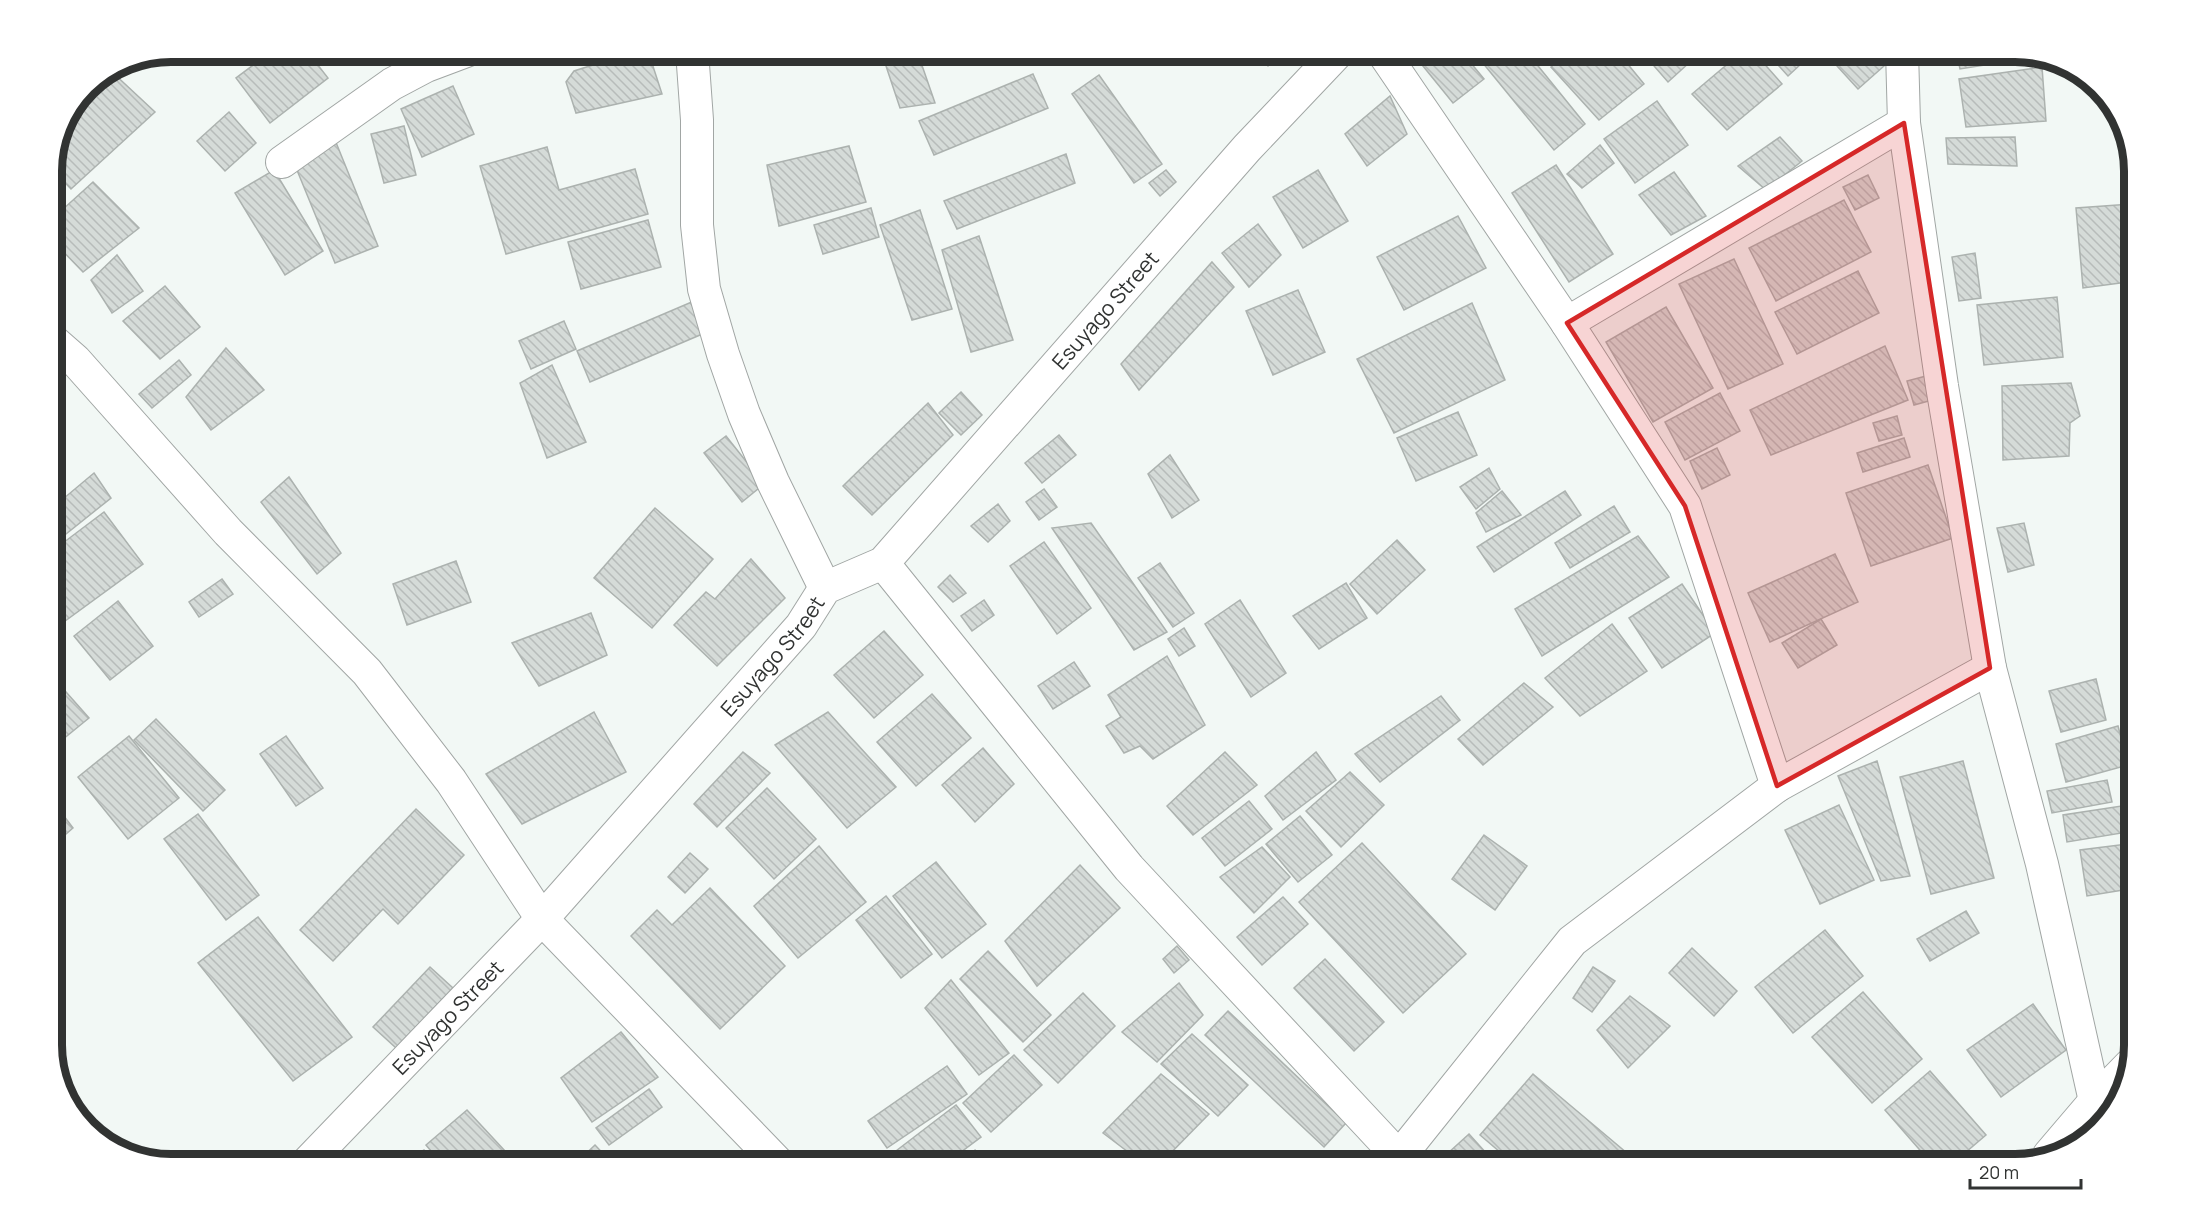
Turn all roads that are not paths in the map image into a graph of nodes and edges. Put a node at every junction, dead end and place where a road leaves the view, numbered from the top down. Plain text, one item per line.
1 (437, 62) edge
2 (693, 62) edge
3 (1329, 62) edge
4 (1389, 62) edge
5 (1902, 62) edge
6 (1904, 123) junction
7 (282, 162) dead end
8 (1567, 323) junction
9 (62, 349) edge
10 (883, 563) junction
11 (825, 588) junction
12 (1990, 668) junction
13 (1777, 786) junction
14 (542, 919) junction
15 (2120, 1075) edge
16 (2095, 1101) junction
17 (2058, 1145) edge
18 (316, 1154) edge
19 (769, 1154) edge
20 (1389, 1154) edge
21 (1401, 1154) edge

1 - 7 street
2 - 11 street
3 - 10 street, Esuyago Street
4 - 8 street
5 - 6 street
6 - 8 street
6 - 12 street
8 - 13 street
9 - 14 street
10 - 11 street, Esuyago Street
10 - 20 street
11 - 14 street, Esuyago Street
12 - 13 street
12 - 16 street
13 - 21 street
14 - 18 street, Esuyago Street
14 - 19 street
15 - 16 street
16 - 17 street

